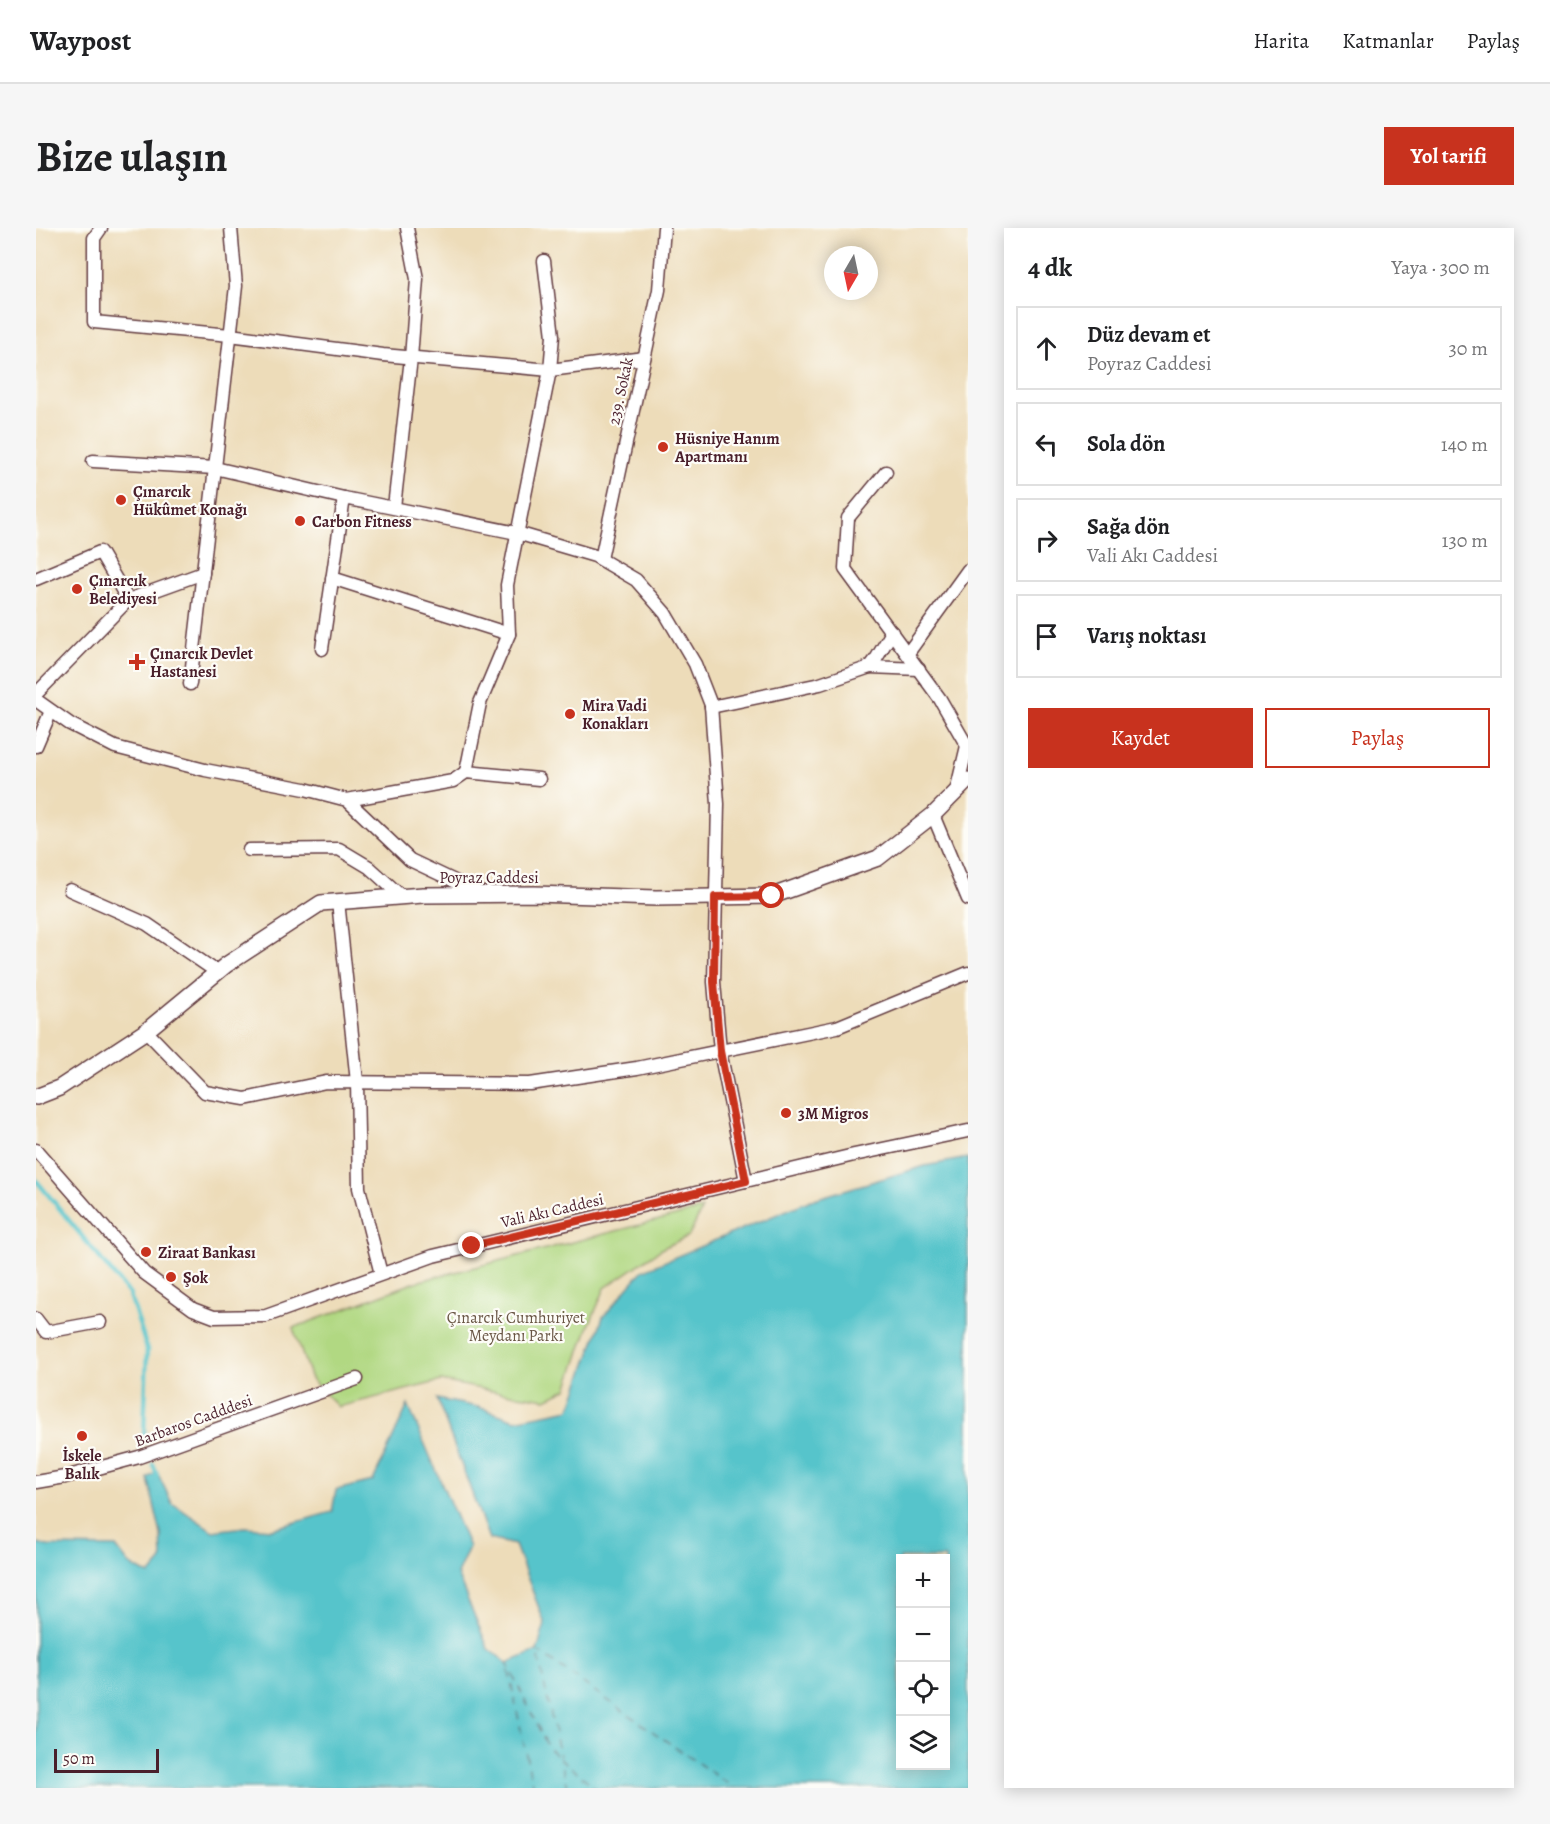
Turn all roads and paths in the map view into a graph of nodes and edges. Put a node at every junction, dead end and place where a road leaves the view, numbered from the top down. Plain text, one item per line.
1 (101, 228) edge
2 (231, 228) edge
3 (407, 228) edge
4 (663, 228) edge
5 (544, 261) dead end
6 (230, 335) junction
7 (411, 357) junction
8 (644, 358) junction
9 (550, 369) junction
10 (93, 461) dead end
11 (215, 468) junction
12 (886, 472) dead end
13 (344, 498) junction
14 (394, 507) junction
15 (517, 533) junction
16 (601, 560) junction
17 (968, 570) edge
18 (203, 573) junction
19 (332, 578) junction
20 (36, 579) edge
21 (128, 600) junction
22 (892, 632) junction
23 (509, 634) junction
24 (322, 649) dead end
25 (908, 653) junction
26 (870, 667) junction
27 (919, 669) junction
28 (190, 684) dead end
29 (36, 694) edge
30 (36, 700) edge
31 (711, 707) junction
32 (51, 711) junction
33 (36, 746) edge
34 (466, 772) junction
35 (539, 779) dead end
36 (968, 780) edge
37 (956, 792) junction
38 (347, 800) junction
39 (933, 815) junction
40 (249, 850) dead end
41 (70, 890) dead end
42 (483, 894) junction
43 (401, 896) junction
44 (715, 897) junction
45 (968, 899) edge
46 (338, 901) junction
47 (217, 972) junction
48 (968, 973) edge
49 (146, 1031) junction
50 (720, 1051) junction
51 (357, 1082) junction
52 (36, 1098) edge
53 (968, 1131) edge
54 (36, 1149) edge
55 (746, 1181) junction
56 (381, 1274) junction
57 (36, 1319) edge
58 (99, 1322) dead end
59 (357, 1379) dead end
60 (36, 1482) edge

1 - 6 street
2 - 6 street
3 - 7 street
4 - 8 street, 239. Sokak
5 - 9 street
6 - 7 street
6 - 11 street
7 - 9 street
7 - 14 street
8 - 9 street
8 - 16 street, 239. Sokak
9 - 15 street
10 - 11 street
11 - 13 street
11 - 18 street
12 - 22 street
13 - 14 street
13 - 19 street
14 - 15 street
15 - 16 street
15 - 23 street
16 - 31 street
17 - 25 street
18 - 21 street
18 - 28 street
19 - 23 street
19 - 24 street
20 - 21 street
21 - 29 street
22 - 25 street
22 - 26 street
23 - 34 street
25 - 27 street
26 - 27 street
26 - 31 street
27 - 37 street
30 - 32 street
31 - 44 street
32 - 33 street
32 - 38 street
34 - 35 street
34 - 38 street
36 - 37 street, Poyraz Caddesi
37 - 39 street, Poyraz Caddesi
38 - 42 street
39 - 44 street, Poyraz Caddesi
39 - 45 street
40 - 43 street
41 - 47 street
42 - 43 street, Poyraz Caddesi
42 - 44 street, Poyraz Caddesi
43 - 46 street, Poyraz Caddesi
44 - 50 street
46 - 47 street, Poyraz Caddesi
46 - 51 street
47 - 49 street, Poyraz Caddesi
48 - 50 street
49 - 51 street
49 - 52 street, Poyraz Caddesi
50 - 51 street
50 - 55 street
51 - 56 street
53 - 55 street, Vali Akı Caddesi
54 - 56 street, Vali Akı Caddesi
55 - 56 street, Vali Akı Caddesi
57 - 58 street
59 - 60 street, Barbaros Cadddesi

